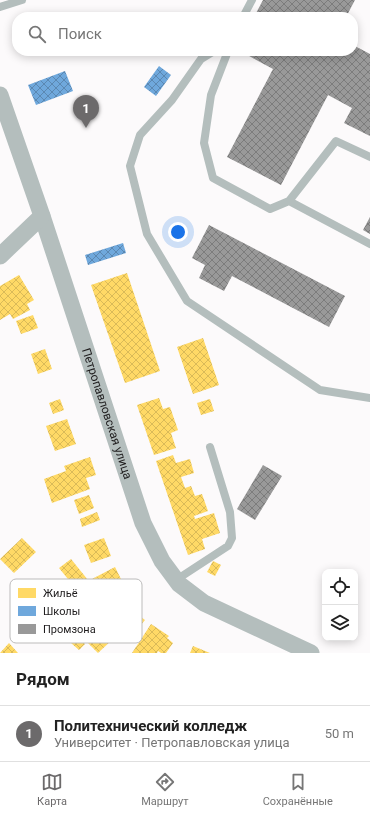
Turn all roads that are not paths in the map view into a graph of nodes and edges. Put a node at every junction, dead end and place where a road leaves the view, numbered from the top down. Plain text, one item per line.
1 (22, 0) edge
2 (252, 0) edge
3 (0, 7) edge
4 (246, 12) edge
5 (206, 56) edge
6 (226, 56) edge
7 (0, 95) edge
8 (370, 157) edge
9 (289, 201) junction
10 (42, 216) junction
11 (370, 244) edge
12 (0, 256) edge
13 (370, 398) edge
14 (210, 447) dead end
15 (176, 580) junction
16 (312, 653) edge

1 - 3 lane
2 - 4 lane
5 - 13 lane
6 - 9 lane
7 - 10 street, Петропавловская улица
8 - 9 lane
9 - 11 lane
10 - 12 street
10 - 15 street, Петропавловская улица
14 - 15 lane
15 - 16 street, Петропавловская улица

